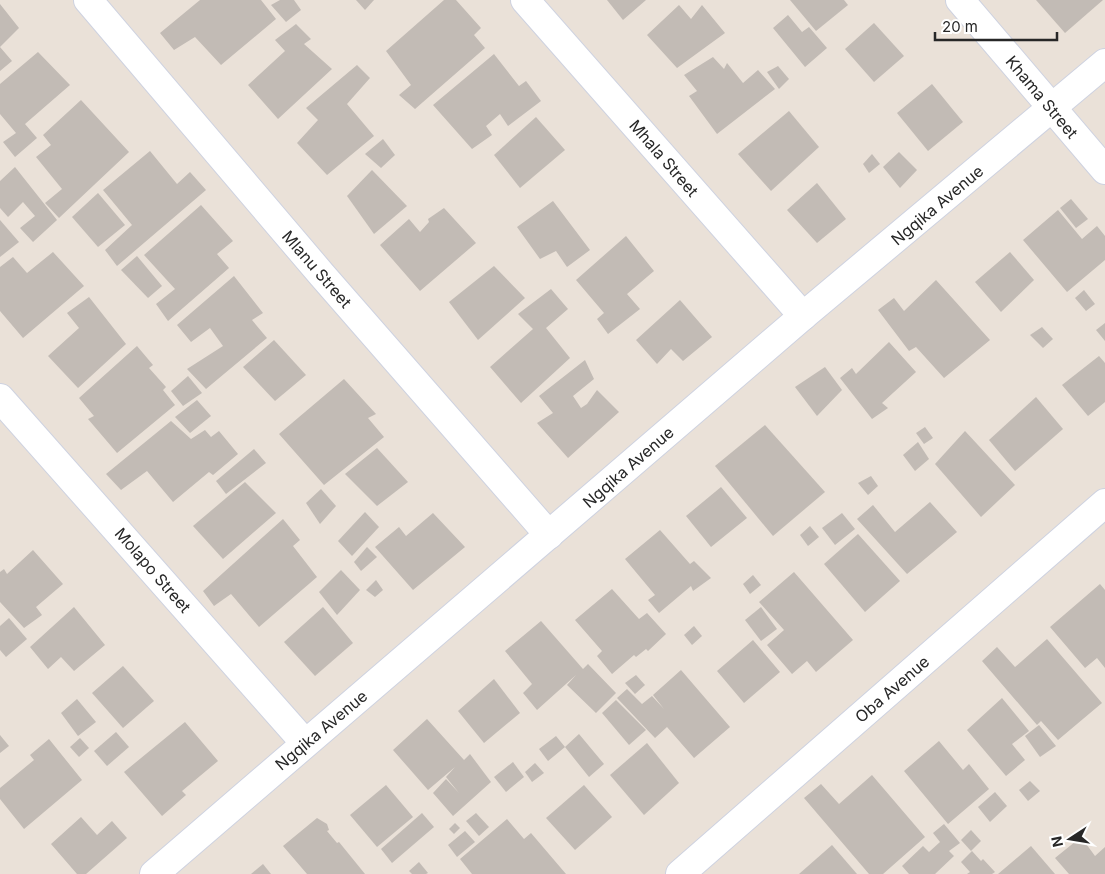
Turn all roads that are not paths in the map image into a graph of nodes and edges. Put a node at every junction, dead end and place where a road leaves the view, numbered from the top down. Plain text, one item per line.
1 (88, 0) edge
2 (525, 0) edge
3 (960, 0) edge
4 (1105, 62) edge
5 (1052, 108) junction
6 (1105, 170) edge
7 (803, 316) junction
8 (0, 398) edge
9 (1105, 503) edge
10 (549, 535) junction
11 (305, 743) junction
12 (154, 874) edge
13 (680, 874) edge

1 - 10 street, Mlanu Street
2 - 7 street, Mhala Street
3 - 5 street, Khama Street
4 - 5 street, Ngqika Avenue
5 - 6 street, Khama Street
5 - 7 street, Ngqika Avenue
7 - 10 street, Ngqika Avenue
8 - 11 street, Molapo Street
9 - 13 street, Oba Avenue
10 - 11 street, Ngqika Avenue
11 - 12 street, Ngqika Avenue

